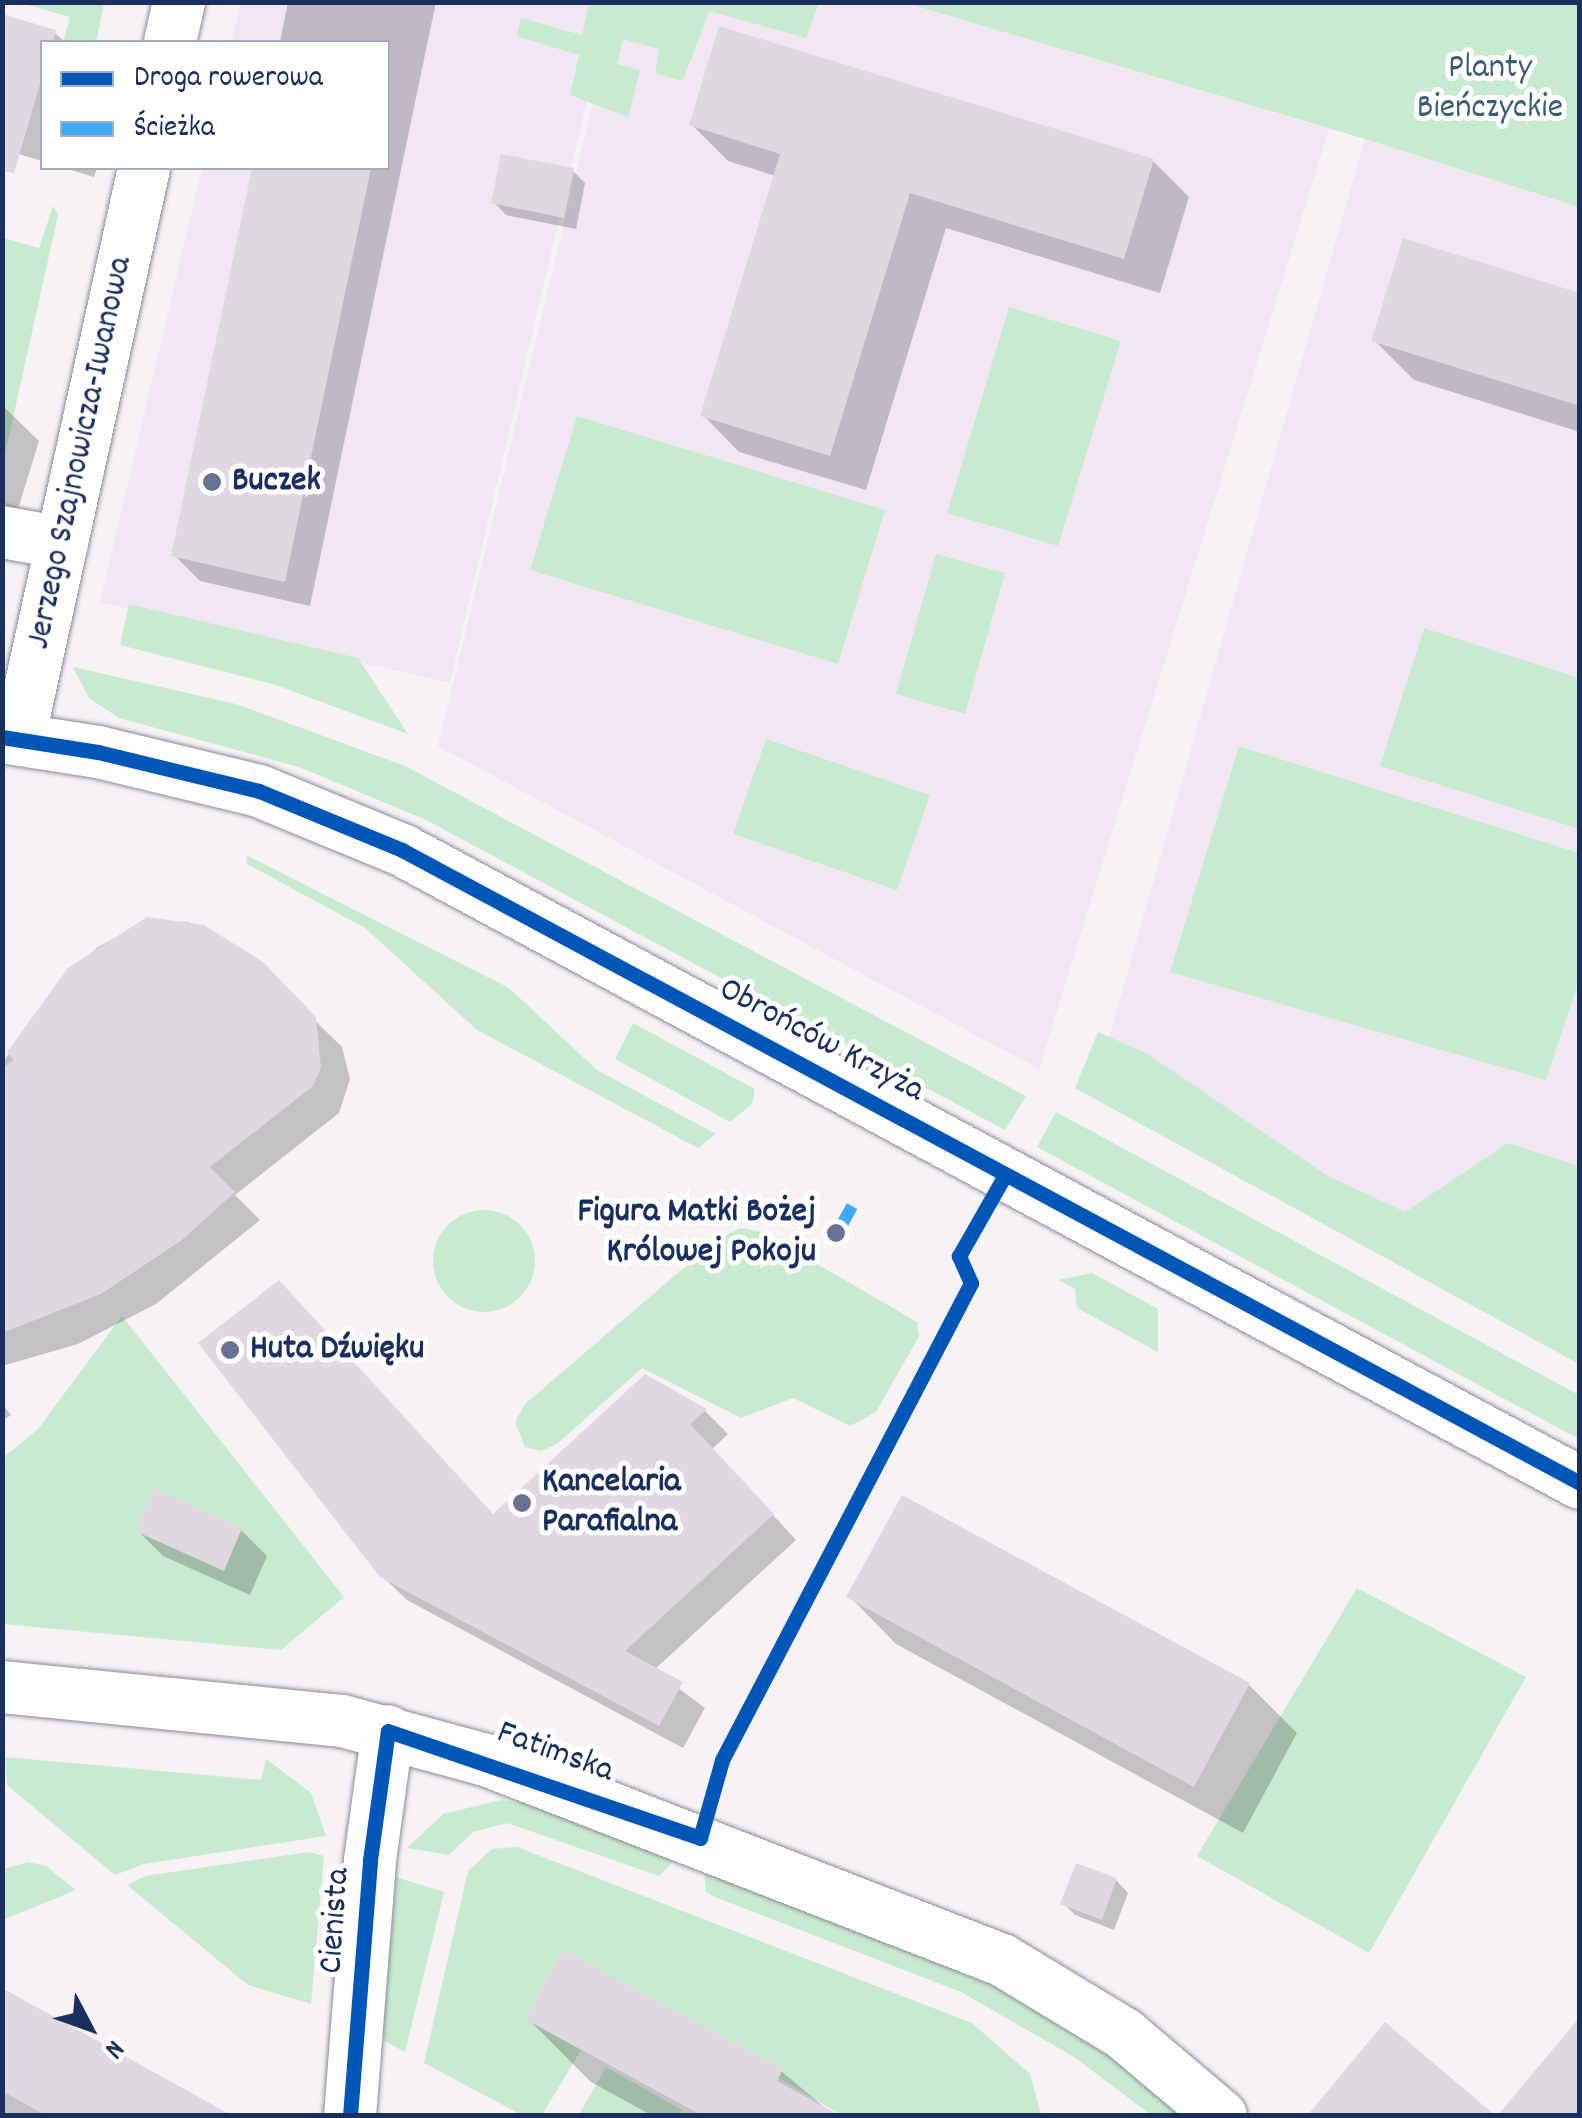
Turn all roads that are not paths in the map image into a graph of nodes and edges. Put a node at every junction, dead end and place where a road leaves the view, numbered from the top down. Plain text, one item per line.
1 (179, 2) edge
2 (170, 40) edge
3 (144, 170) edge
4 (2, 532) edge
5 (62, 543) junction
6 (11, 738) edge
7 (1580, 1484) edge
8 (2, 1686) edge
9 (388, 1731) junction
10 (350, 2116) edge
11 (1221, 2116) edge

1 - 2 street
3 - 5 street, Jerzego Szajnowicza-Iwanowa
4 - 5 street
5 - 6 street, Jerzego Szajnowicza-Iwanowa
6 - 7 street, Obrońców Krzyża
8 - 9 street, Fatimska
9 - 10 street, Cienista
9 - 11 street, Fatimska

